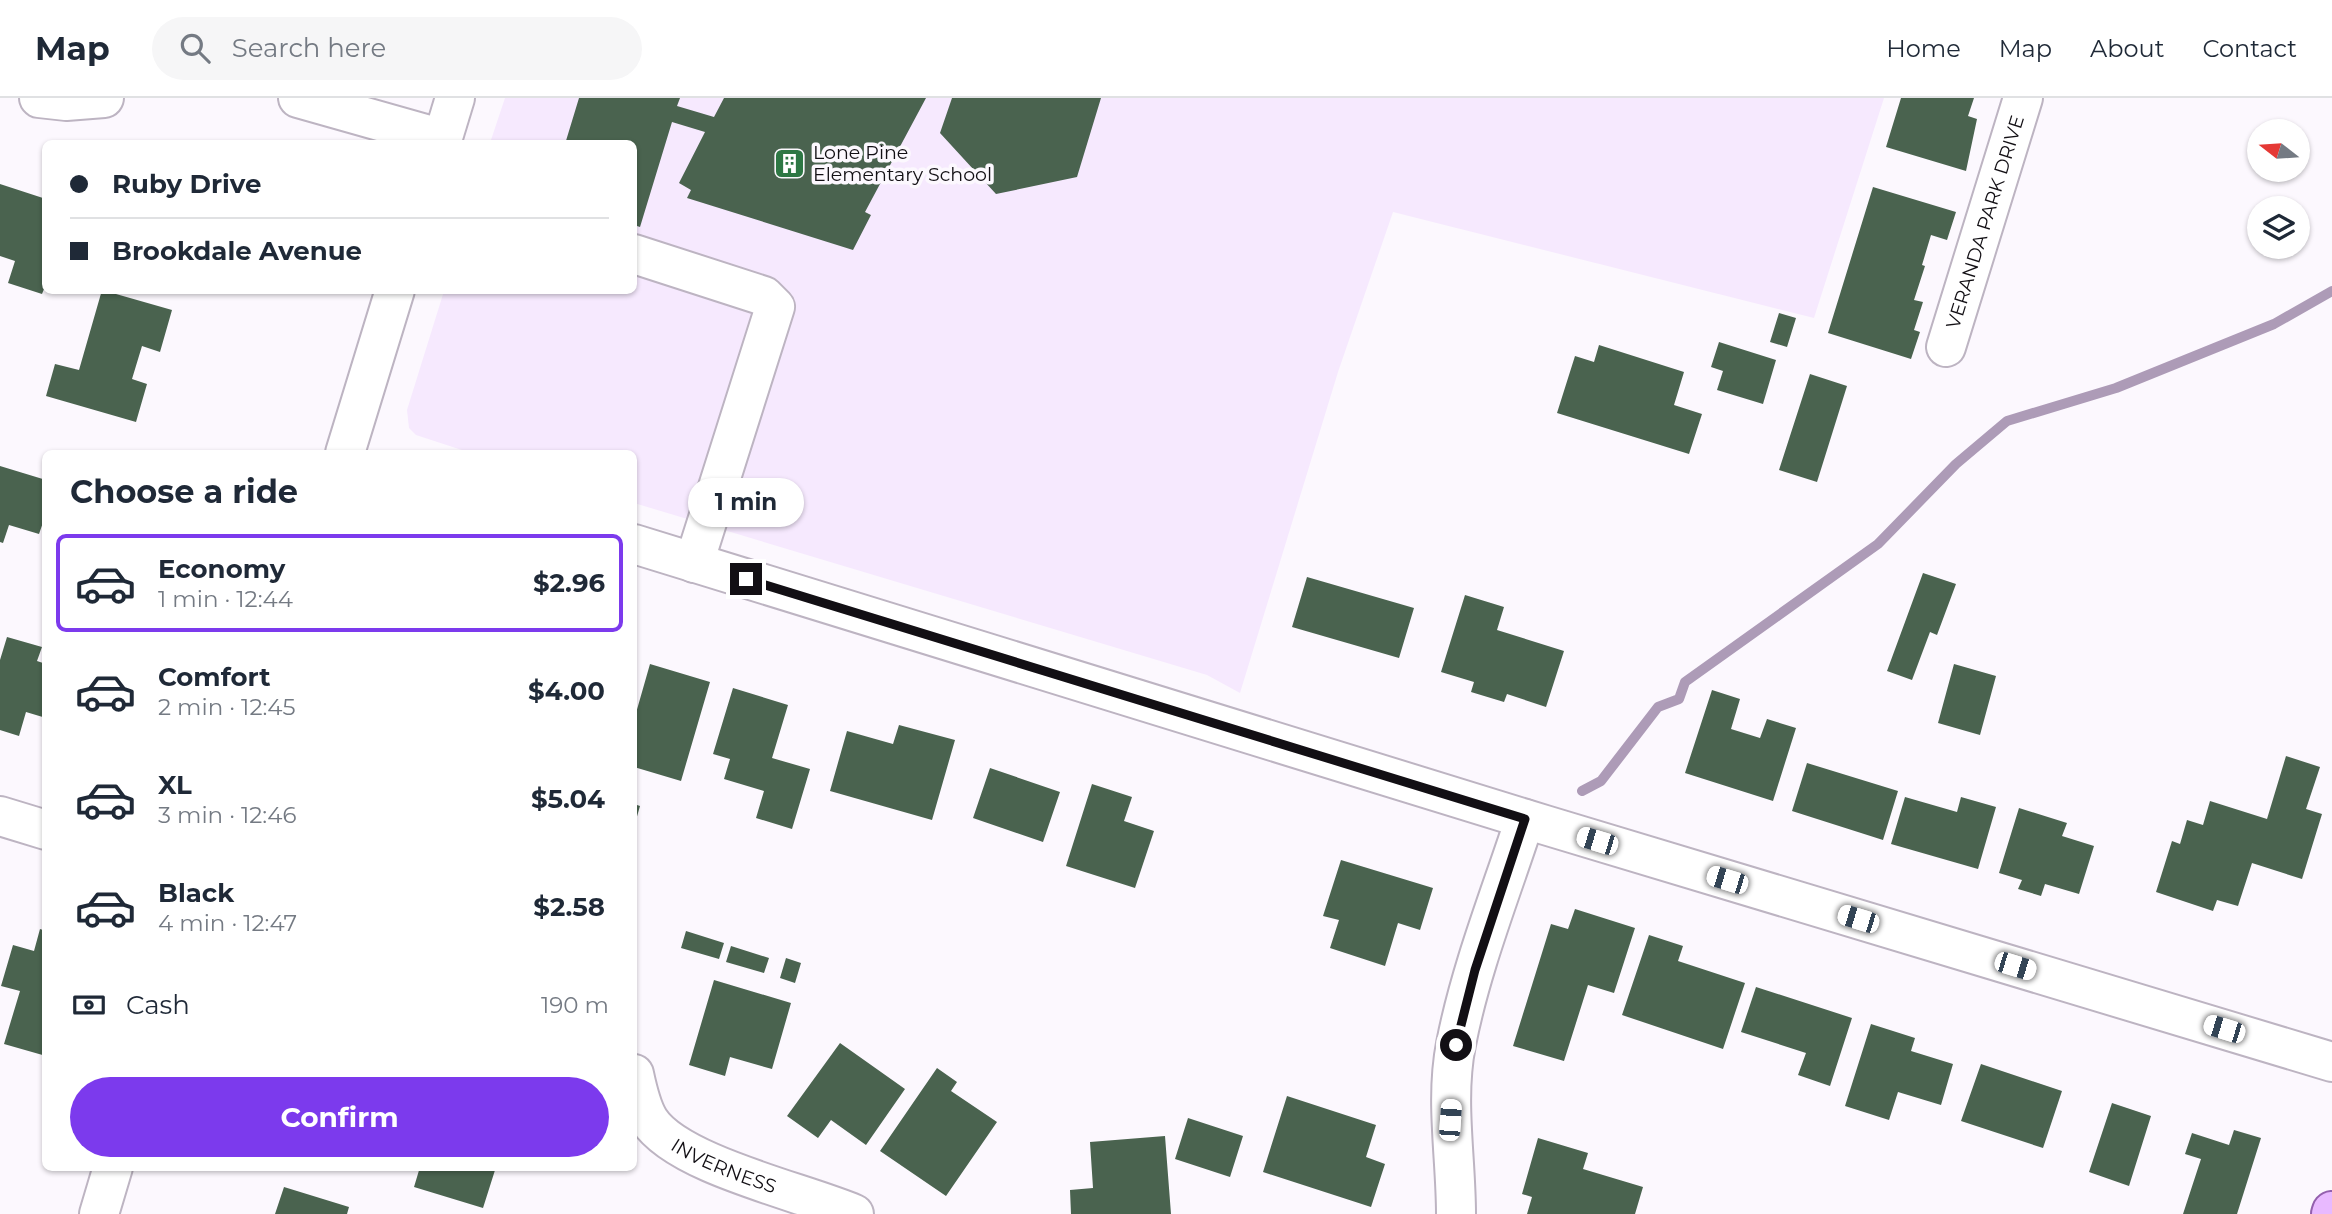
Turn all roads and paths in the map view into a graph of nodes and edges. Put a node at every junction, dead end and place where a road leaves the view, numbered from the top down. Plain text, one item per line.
1 (39, 98) edge
2 (104, 98) edge
3 (299, 98) edge
4 (455, 98) edge
5 (2023, 98) edge
6 (439, 140) edge
7 (442, 140) edge
8 (637, 255) edge
9 (394, 294) edge
10 (1946, 347) dead end
11 (346, 450) edge
12 (637, 545) edge
13 (694, 563) junction
14 (0, 816) edge
15 (1525, 819) junction
16 (42, 829) edge
17 (2332, 1062) edge
18 (637, 1083) edge
19 (113, 1171) edge
20 (99, 1214) edge
21 (853, 1214) edge
22 (1455, 1214) edge

1 - 2 street
3 - 6 street
4 - 7 street
5 - 10 street, VERANDA PARK DRIVE
8 - 13 street
9 - 11 street
12 - 13 street
13 - 15 street
14 - 16 street
15 - 17 street
15 - 22 street
18 - 21 street, INVERNESS
19 - 20 street

